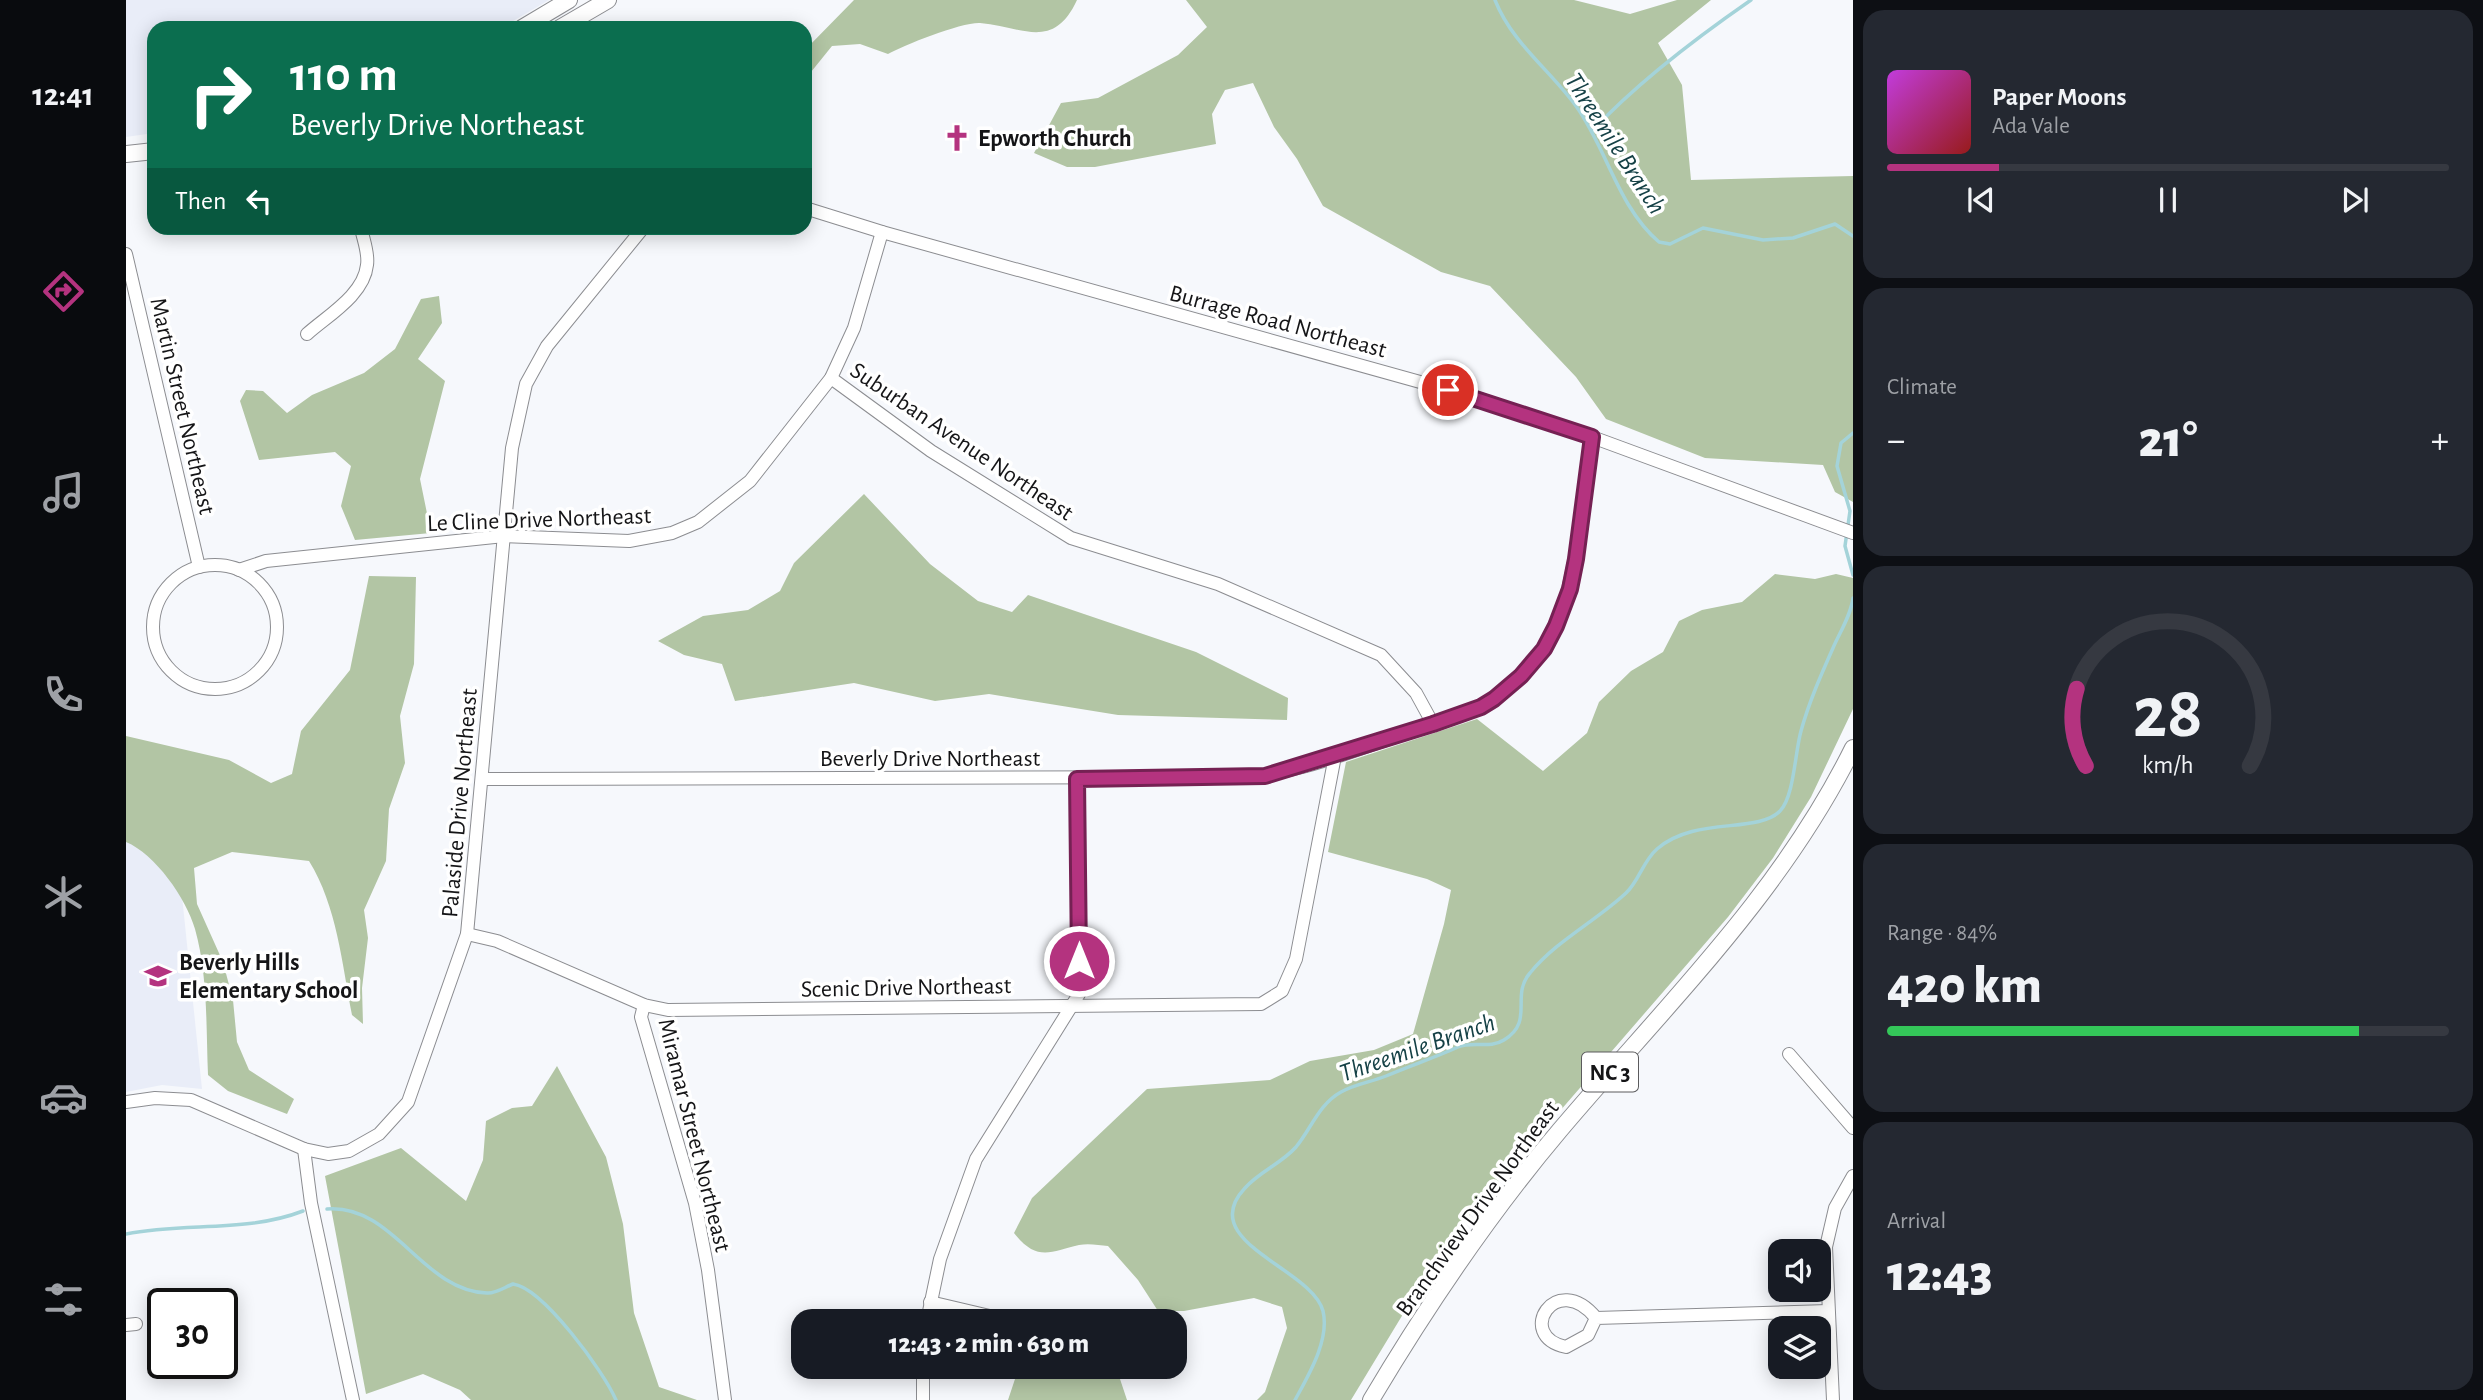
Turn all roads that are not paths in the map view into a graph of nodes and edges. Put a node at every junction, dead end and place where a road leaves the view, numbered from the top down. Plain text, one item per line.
1 (569, 0) edge
2 (608, 0) edge
3 (534, 21) edge
4 (573, 21) edge
5 (147, 152) edge
6 (126, 154) edge
7 (812, 210) edge
8 (882, 232) junction
9 (363, 235) edge
10 (637, 235) edge
11 (126, 254) edge
12 (307, 334) dead end
13 (831, 379) junction
14 (1592, 437) junction
15 (1853, 533) edge
16 (504, 537) junction
17 (199, 567) junction
18 (239, 570) junction
19 (1433, 724) junction
20 (1853, 748) edge
21 (1335, 756) junction
22 (483, 779) junction
23 (1077, 779) junction
24 (467, 934) junction
25 (644, 1005) junction
26 (1073, 1006) junction
27 (1788, 1054) dead end
28 (126, 1102) edge
29 (1853, 1128) edge
30 (304, 1149) junction
31 (1853, 1176) edge
32 (930, 1302) junction
33 (929, 1309) edge
34 (960, 1309) edge
35 (1828, 1311) junction
36 (1596, 1318) junction
37 (923, 1379) edge
38 (353, 1400) edge
39 (724, 1400) edge
40 (923, 1400) edge
41 (1371, 1400) edge
42 (1833, 1400) edge

1 - 3 main road
2 - 4 main road
5 - 6 main road
7 - 8 street, Burrage Road Northeast
8 - 13 street, Le Cline Drive Northeast
8 - 14 street, Burrage Road Northeast
9 - 12 street
10 - 16 street, Palaside Drive Northeast
11 - 17 street, Martin Street Northeast
13 - 16 street, Le Cline Drive Northeast
13 - 19 street, Suburban Avenue Northeast
14 - 15 street, Burrage Road Northeast
14 - 19 street, Beverly Drive Northeast
16 - 18 street, Le Cline Drive Northeast
16 - 22 street, Palaside Drive Northeast
17 - 18 street
17 - 18 street
19 - 21 street, Beverly Drive Northeast
20 - 41 main road, Branchview Drive Northeast / NC 3
21 - 23 street, Beverly Drive Northeast
21 - 26 street, Scenic Drive Northeast
22 - 23 street, Beverly Drive Northeast
22 - 24 street, Palaside Drive Northeast
23 - 26 street
24 - 25 street, Scenic Drive Northeast
24 - 30 street, Palaside Drive Northeast
25 - 26 street, Scenic Drive Northeast
25 - 39 street, Miramar Street Northeast
26 - 32 street
27 - 29 street
28 - 30 street, Palaside Drive Northeast
30 - 38 street
31 - 35 street
32 - 33 street
32 - 34 street
35 - 36 street
35 - 42 street
36 - 36 street
37 - 40 street

